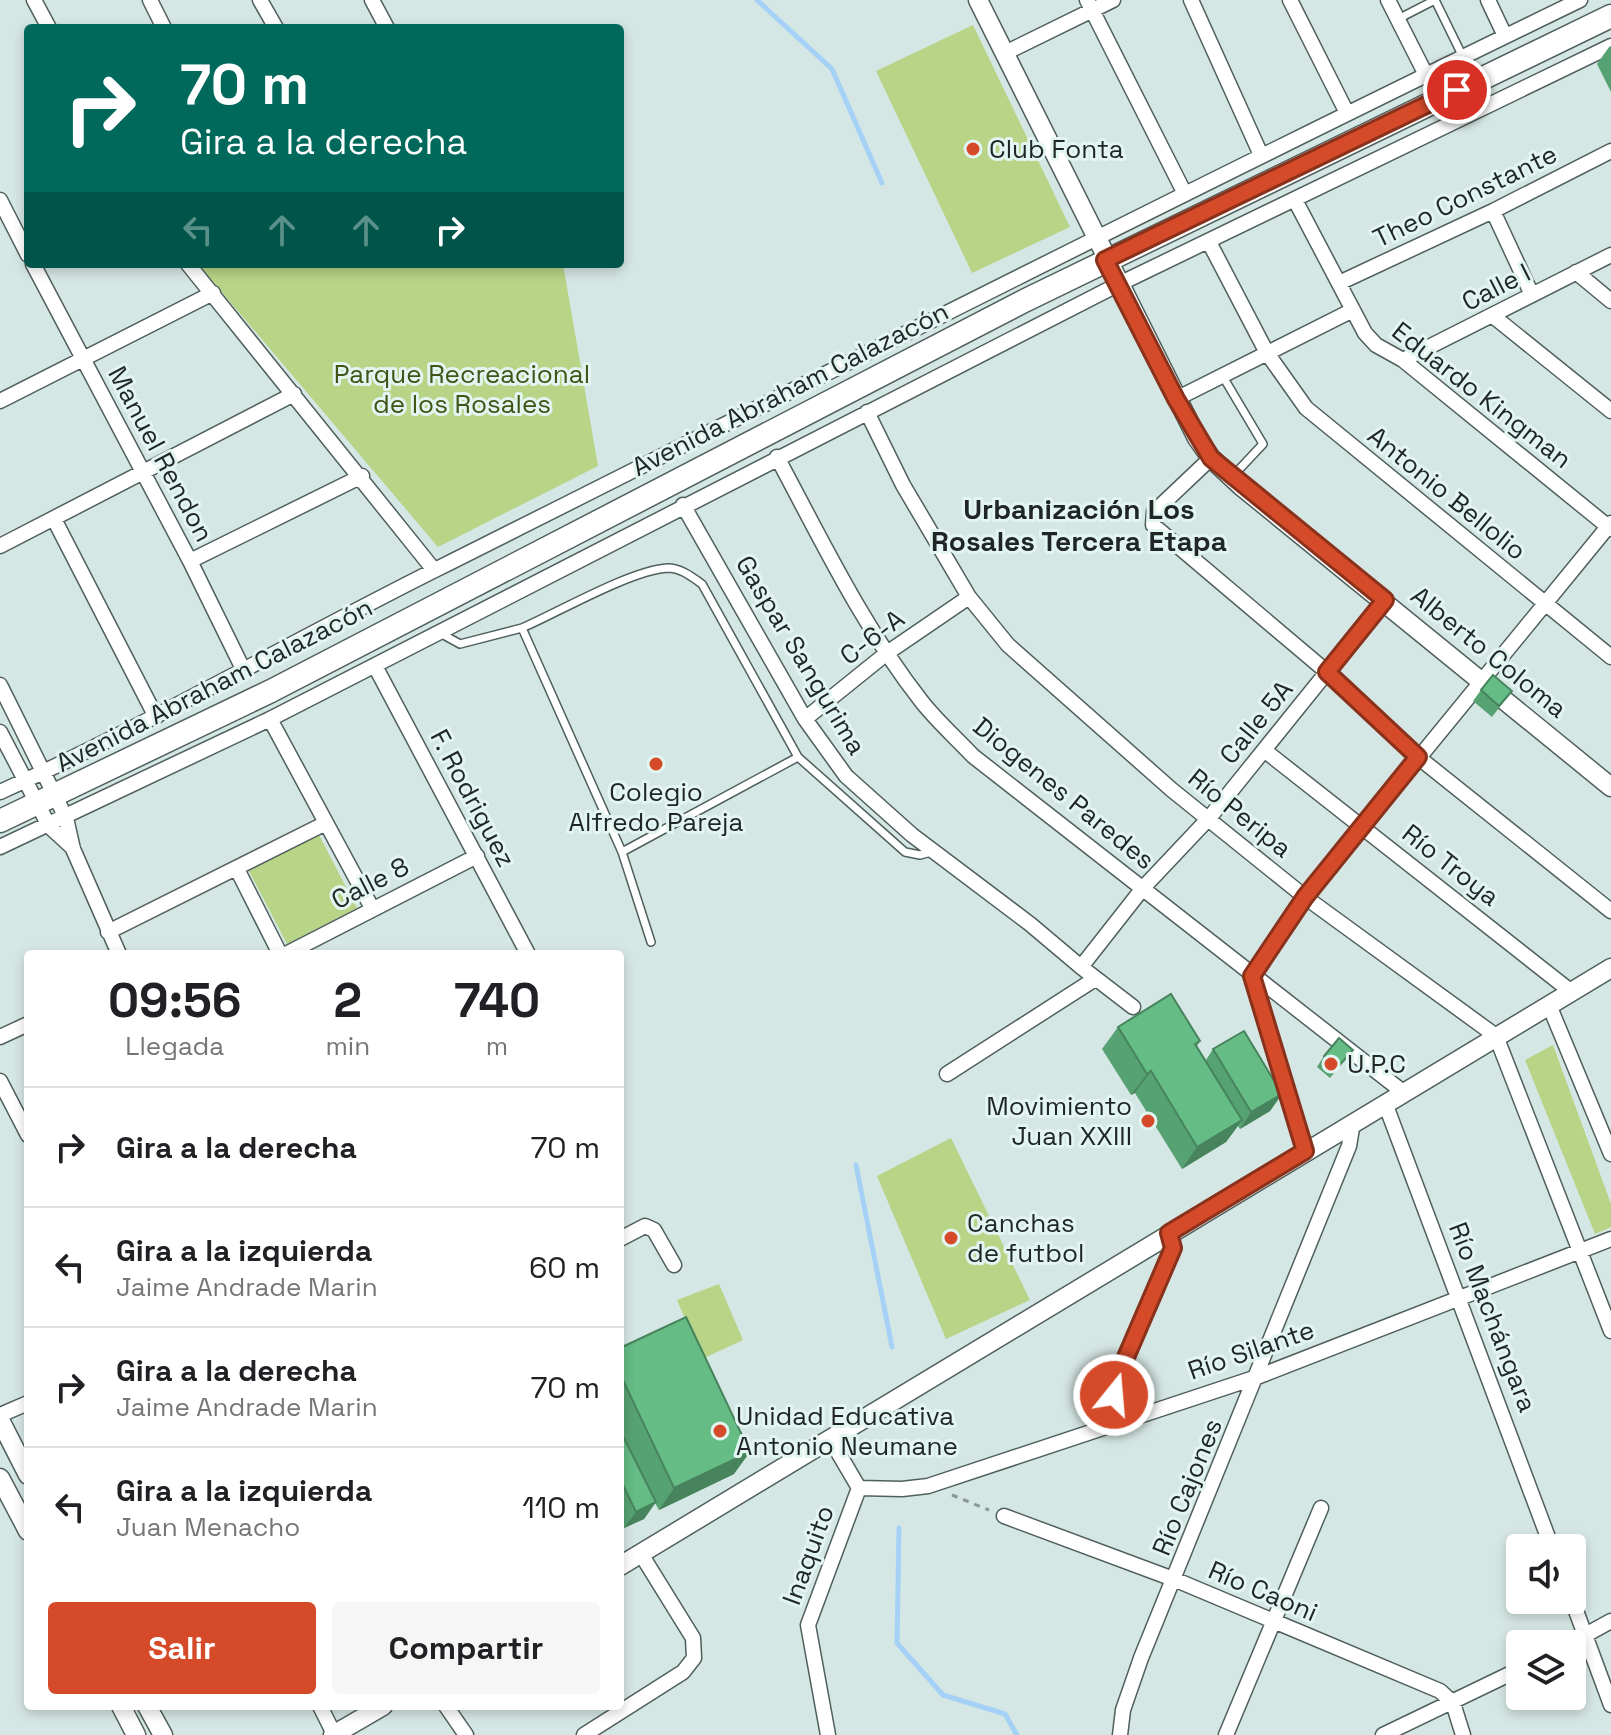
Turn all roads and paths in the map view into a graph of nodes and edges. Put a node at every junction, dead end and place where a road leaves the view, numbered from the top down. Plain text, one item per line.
1 (34, 0) edge
2 (150, 0) edge
3 (260, 0) edge
4 (372, 0) edge
5 (978, 0) edge
6 (1113, 0) edge
7 (1191, 0) edge
8 (1290, 0) edge
9 (1388, 0) edge
10 (1488, 0) edge
11 (1580, 0) edge
12 (1090, 6) edge
13 (1611, 16) edge
14 (1398, 19) junction
15 (47, 24) edge
16 (162, 24) edge
17 (274, 24) edge
18 (385, 24) edge
19 (1505, 36) junction
20 (1611, 46) edge
21 (1005, 53) junction
22 (1463, 57) junction
23 (1426, 75) junction
24 (1347, 113) junction
25 (1611, 151) edge
26 (1261, 155) junction
27 (1185, 194) junction
28 (0, 200) edge
29 (1295, 200) junction
30 (1493, 211) junction
31 (1095, 239) junction
32 (1209, 242) junction
33 (24, 246) edge
34 (1611, 255) edge
35 (1105, 260) junction
36 (36, 268) edge
37 (191, 268) edge
38 (1576, 272) junction
39 (1339, 283) junction
40 (1117, 285) junction
41 (213, 293) junction
42 (1532, 295) junction
43 (1611, 301) edge
44 (1353, 310) junction
45 (1493, 316) junction
46 (1267, 353) junction
47 (82, 358) junction
48 (1403, 360) junction
49 (1222, 375) junction
50 (294, 394) junction
51 (1176, 399) junction
52 (0, 401) edge
53 (1611, 411) edge
54 (867, 412) junction
55 (777, 457) junction
56 (1211, 458) junction
57 (141, 470) junction
58 (362, 476) junction
59 (1231, 477) junction
60 (683, 505) junction
61 (54, 519) junction
62 (1610, 526) edge
63 (0, 546) edge
64 (190, 561) junction
65 (434, 570) junction
66 (969, 597) junction
67 (1385, 600) junction
68 (1543, 603) junction
69 (522, 628) junction
70 (440, 633) junction
71 (887, 653) junction
72 (1611, 657) edge
73 (375, 666) junction
74 (243, 669) junction
75 (1327, 672) junction
76 (1485, 681) junction
77 (0, 685) edge
78 (156, 717) junction
79 (270, 719) junction
80 (805, 719) junction
81 (0, 732) edge
82 (1264, 750) junction
83 (798, 757) junction
84 (1418, 757) junction
85 (43, 772) junction
86 (25, 781) junction
87 (1611, 787) edge
88 (0, 792) edge
89 (46, 800) junction
90 (1210, 817) junction
91 (66, 818) junction
92 (0, 821) edge
93 (326, 823) junction
94 (49, 826) junction
95 (1361, 827) junction
96 (0, 847) edge
97 (73, 849) junction
98 (934, 851) junction
99 (622, 852) junction
100 (477, 856) junction
101 (237, 869) junction
102 (1143, 888) junction
103 (1305, 897) junction
104 (372, 908) junction
105 (1611, 911) edge
106 (108, 932) junction
107 (651, 942) dead end
108 (117, 950) edge
109 (281, 950) edge
110 (291, 950) edge
111 (526, 950) edge
112 (1081, 967) junction
113 (1611, 968) edge
114 (1252, 976) junction
115 (1095, 979) junction
116 (1569, 990) junction
117 (1549, 1005) junction
118 (1133, 1007) dead end
119 (24, 1026) edge
120 (1496, 1036) junction
121 (0, 1037) edge
122 (947, 1074) dead end
123 (0, 1081) edge
124 (1403, 1092) junction
125 (1385, 1103) junction
126 (1353, 1122) junction
127 (24, 1127) edge
128 (1305, 1151) junction
129 (1611, 1154) edge
130 (1169, 1233) junction
131 (624, 1237) edge
132 (1611, 1239) edge
133 (1581, 1253) junction
134 (674, 1265) dead end
135 (1461, 1297) junction
136 (1611, 1331) edge
137 (1257, 1377) junction
138 (24, 1405) edge
139 (1145, 1412) junction
140 (0, 1418) edge
141 (832, 1442) junction
142 (24, 1467) edge
143 (0, 1478) edge
144 (928, 1486) junction
145 (859, 1488) junction
146 (1321, 1508) dead end
147 (1004, 1516) joint
148 (24, 1523) edge
149 (1547, 1534) edge
150 (641, 1554) junction
151 (624, 1564) edge
152 (1176, 1580) junction
153 (1273, 1621) junction
154 (1611, 1621) edge
155 (1586, 1635) edge
156 (1586, 1639) edge
157 (1506, 1676) edge
158 (1453, 1703) junction
159 (1611, 1705) edge
160 (123, 1710) edge
161 (149, 1710) edge
162 (322, 1710) edge
163 (376, 1710) edge
164 (449, 1710) edge
165 (623, 1710) edge
166 (624, 1710) edge
167 (136, 1735) edge
168 (163, 1735) edge
169 (333, 1735) edge
170 (466, 1735) edge
171 (584, 1735) edge
172 (828, 1735) edge
173 (1120, 1735) edge
174 (1226, 1735) edge
175 (1383, 1735) edge
176 (1463, 1735) edge

1 - 15 street
2 - 16 street
3 - 17 street
4 - 18 street
5 - 21 street, Alberto Coloma
6 - 12 street
7 - 26 street
8 - 24 street
9 - 14 street
10 - 19 street
11 - 19 street, Avenida Abraham Calazacón
12 - 21 street
12 - 27 street
13 - 35 main road, Avenida Abraham Calazacón
14 - 22 lane
14 - 23 street
19 - 22 street, Avenida Abraham Calazacón
20 - 29 street, Avenida Abraham Calazacón
21 - 31 street, Alberto Coloma
22 - 23 street, Avenida Abraham Calazacón
23 - 24 street, Avenida Abraham Calazacón
24 - 26 street, Avenida Abraham Calazacón
25 - 30 street, Theo Constante
26 - 27 street, Avenida Abraham Calazacón
27 - 31 street, Avenida Abraham Calazacón
28 - 33 street, Manuel Rendon
29 - 32 street, Avenida Abraham Calazacón
29 - 39 street, Eduardo Kingman
30 - 39 street, Theo Constante
30 - 42 street
31 - 35 street, Alberto Coloma
31 - 65 street, Avenida Abraham Calazacón
32 - 40 street, Avenida Abraham Calazacón
32 - 46 street, Antonio Bellolio
34 - 38 street, Calle I
35 - 40 street, Alberto Coloma
35 - 89 main road, Avenida Abraham Calazacón
36 - 47 street, Manuel Rendon
37 - 41 street
38 - 42 street, Calle I
38 - 43 street
39 - 44 street, Eduardo Kingman
40 - 51 street, Alberto Coloma
40 - 54 street, Avenida Abraham Calazacón
41 - 47 street
41 - 50 street
42 - 45 street, Calle I
44 - 46 street
44 - 48 street, Eduardo Kingman
45 - 48 street, Calle I
45 - 53 street
46 - 49 street
46 - 68 street, Antonio Bellolio
47 - 52 street
47 - 57 street, Manuel Rendon
48 - 62 street, Eduardo Kingman
49 - 51 street
49 - 59 lane
50 - 57 street
50 - 58 street
51 - 56 street, Alberto Coloma
54 - 55 street, Avenida Abraham Calazacón
54 - 66 street, Río Peripa
55 - 60 street, Avenida Abraham Calazacón
55 - 71 street, Diogenes Paredes
56 - 59 street, Alberto Coloma
56 - 75 street
57 - 61 street
57 - 64 street, Manuel Rendon
58 - 64 street
58 - 65 street
59 - 67 street, Alberto Coloma
60 - 70 street, Avenida Abraham Calazacón
60 - 80 street, Gaspar Sangurima
61 - 63 street
61 - 78 street
62 - 68 street
64 - 74 street, Manuel Rendon
65 - 74 street, Avenida Abraham Calazacón
66 - 71 street, C-6-A
66 - 90 street, Río Peripa
67 - 75 street, Calle 5A
67 - 76 street, Alberto Coloma
68 - 72 street, Antonio Bellolio
68 - 76 street
69 - 70 lane
69 - 83 lane
69 - 99 lane
70 - 73 street, Avenida Abraham Calazacón
71 - 80 street, C-6-A
71 - 102 street, Diogenes Paredes
73 - 79 street, Avenida Abraham Calazacón
73 - 100 street, F. Rodriguez
74 - 78 street, Avenida Abraham Calazacón
75 - 82 street, Calle 5A
75 - 84 street
76 - 84 street
76 - 87 street, Alberto Coloma
77 - 85 street
78 - 85 street, Avenida Abraham Calazacón
79 - 91 street, Avenida Abraham Calazacón
79 - 93 street
80 - 98 street, Gaspar Sangurima
81 - 86 street
82 - 90 street, Calle 5A
82 - 95 street, Río Troya
83 - 98 lane
83 - 99 lane
84 - 95 street
84 - 105 street
85 - 86 street, Avenida Abraham Calazacón
85 - 89 street
86 - 88 street, Avenida Abraham Calazacón
86 - 89 street
89 - 91 street
89 - 92 main road, Avenida Abraham Calazacón
89 - 94 street
90 - 102 street, Calle 5A
90 - 103 street, Río Peripa
91 - 94 street, Avenida Abraham Calazacón
91 - 97 street
93 - 101 street
93 - 104 street
94 - 96 street, Avenida Abraham Calazacón
94 - 97 street
95 - 103 street
95 - 116 street, Río Troya
97 - 106 street
98 - 112 street, Gaspar Sangurima
99 - 107 lane
100 - 104 street, Calle 8
100 - 111 street, F. Rodriguez
101 - 106 street
101 - 109 street
102 - 112 street, Calle 5A
102 - 114 street, Diogenes Paredes
103 - 114 street
103 - 120 street, Río Peripa
104 - 110 street, Calle 8
106 - 108 street
112 - 115 street
113 - 116 street
114 - 124 street, Diogenes Paredes
114 - 128 street
115 - 118 street
115 - 122 street
116 - 117 street
117 - 120 street
117 - 129 street
119 - 121 street
120 - 124 street
120 - 133 street
123 - 127 street
124 - 125 street
125 - 126 street
125 - 135 street, Río Machángara
126 - 128 street
126 - 137 street, Río Cajones
128 - 130 street
130 - 139 street
130 - 141 street
131 - 134 street
132 - 133 street, Río Silante
133 - 135 street, Río Silante
133 - 136 street
135 - 137 street, Río Silante
135 - 149 street, Río Machángara
137 - 139 street, Río Silante
137 - 152 street, Río Cajones
138 - 140 street
139 - 144 street, Río Silante
140 - 142 street
141 - 145 street
141 - 150 street
143 - 148 street
144 - 145 street, Río Silante
144 - 147 path
145 - 172 street, Inaquito
146 - 153 street
147 - 152 street, Río Caoni
150 - 151 street
150 - 166 street
152 - 153 street, Río Caoni
152 - 173 street, Río Cajones
153 - 158 street, Río Caoni
153 - 174 street
154 - 155 street
156 - 159 street
157 - 158 street
158 - 175 street
158 - 176 street
160 - 167 street
161 - 168 street
162 - 169 street
163 - 169 street
164 - 170 street
165 - 171 street

